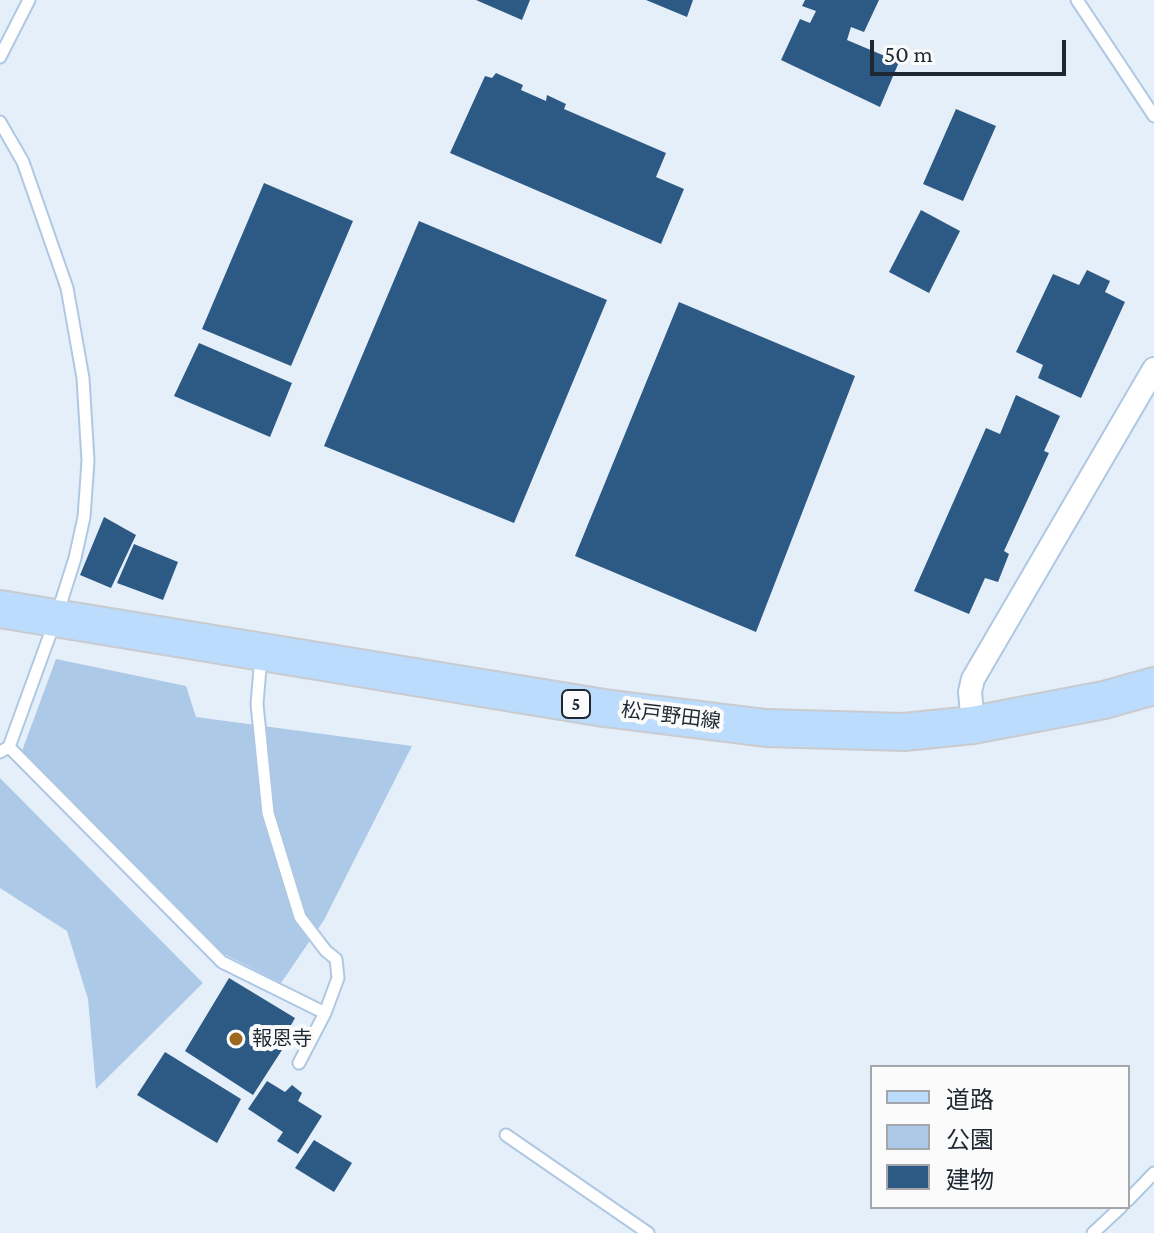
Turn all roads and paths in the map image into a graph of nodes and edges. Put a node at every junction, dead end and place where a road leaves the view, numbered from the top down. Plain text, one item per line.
1 (29, 0) edge
2 (1077, 0) edge
3 (0, 57) edge
4 (1154, 116) edge
5 (0, 122) edge
6 (1154, 369) edge
7 (0, 609) edge
8 (56, 618) junction
9 (262, 652) junction
10 (1154, 686) edge
11 (973, 725) junction
12 (5, 750) edge
13 (325, 1013) junction
14 (299, 1063) dead end
15 (506, 1135) dead end
16 (1154, 1173) edge
17 (1130, 1198) edge
18 (1119, 1209) edge
19 (648, 1233) edge
20 (1093, 1233) edge

1 - 3 lane
2 - 4 lane
5 - 8 lane
6 - 11 street
7 - 8 main road, 松戸野田線 / 5
8 - 9 main road, 松戸野田線 / 5
8 - 12 lane
9 - 11 main road, 松戸野田線 / 5
9 - 13 lane
10 - 11 main road, 松戸野田線 / 5
12 - 13 lane
13 - 14 lane
15 - 19 lane
16 - 17 lane
18 - 20 lane

